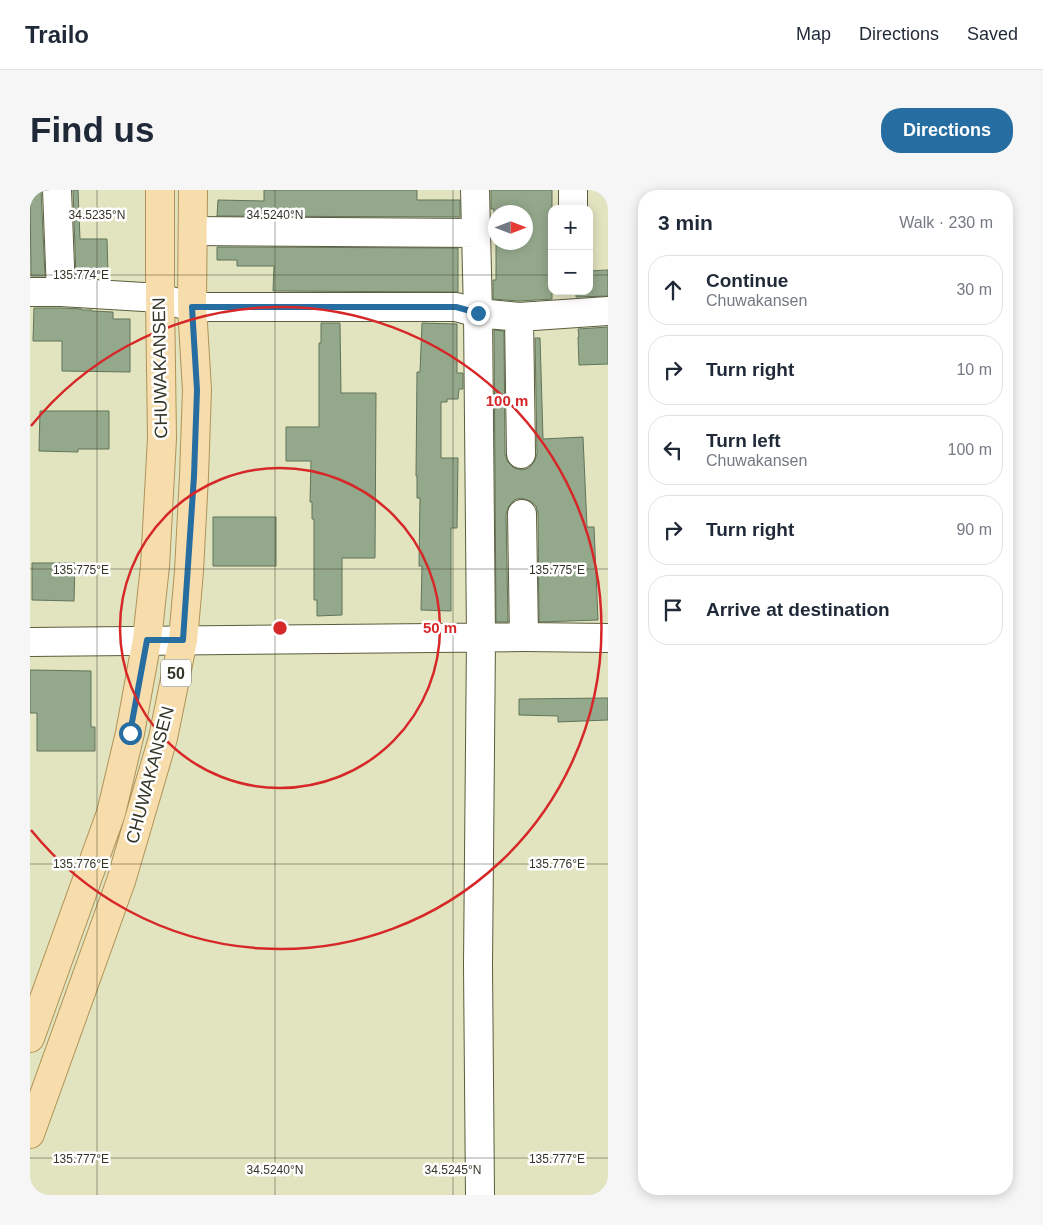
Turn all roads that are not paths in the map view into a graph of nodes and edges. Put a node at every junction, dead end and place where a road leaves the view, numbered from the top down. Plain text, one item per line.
1 (57, 190) edge
2 (160, 190) edge
3 (193, 190) edge
4 (476, 190) edge
5 (573, 190) edge
6 (573, 205) edge
7 (193, 231) junction
8 (477, 233) junction
9 (30, 292) edge
10 (61, 292) junction
11 (160, 298) junction
12 (574, 302) edge
13 (192, 307) junction
14 (608, 311) edge
15 (478, 313) junction
16 (519, 317) junction
17 (521, 454) dead end
18 (522, 514) dead end
19 (524, 637) junction
20 (481, 638) junction
21 (608, 638) edge
22 (147, 640) junction
23 (183, 640) junction
24 (30, 642) edge
25 (30, 1038) edge
26 (30, 1134) edge
27 (480, 1195) edge

1 - 10 street
2 - 11 main road, CHUWAKANSEN / 50
3 - 7 main road, CHUWAKANSEN / 50
4 - 8 street
5 - 6 street
7 - 8 street
7 - 13 main road, CHUWAKANSEN / 50
8 - 15 street
9 - 10 street
10 - 11 street
11 - 13 street
11 - 22 main road, CHUWAKANSEN / 50
12 - 14 street
12 - 16 street
13 - 15 street
13 - 23 main road, CHUWAKANSEN / 50
15 - 16 street
15 - 20 street
16 - 17 street
18 - 19 street
19 - 20 street
19 - 21 street
20 - 23 street
20 - 27 street
22 - 23 street
22 - 24 street
22 - 25 main road, CHUWAKANSEN / 50
23 - 26 main road, CHUWAKANSEN / 50

